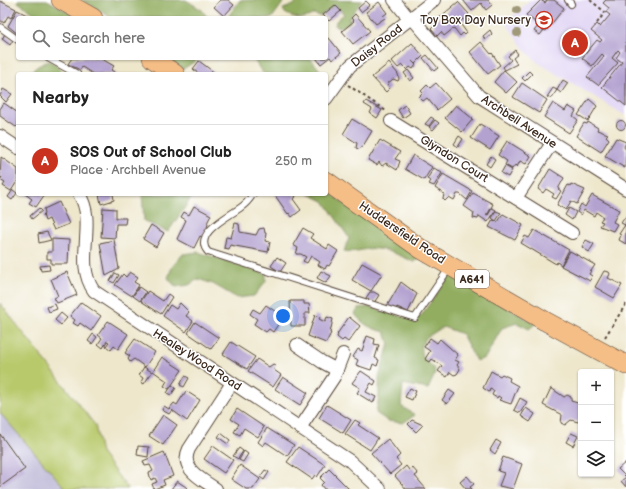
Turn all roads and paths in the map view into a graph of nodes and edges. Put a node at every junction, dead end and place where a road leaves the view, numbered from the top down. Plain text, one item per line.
1 (61, 0) edge
2 (394, 0) edge
3 (434, 0) edge
4 (590, 0) edge
5 (89, 16) edge
6 (411, 19) junction
7 (595, 26) dead end
8 (0, 27) edge
9 (16, 39) edge
10 (52, 60) edge
11 (155, 60) edge
12 (73, 72) edge
13 (172, 72) edge
14 (340, 80) junction
15 (328, 96) edge
16 (391, 121) joint
17 (0, 136) edge
18 (552, 143) junction
19 (16, 147) edge
20 (328, 182) edge
21 (626, 189) edge
22 (80, 196) edge
23 (251, 196) edge
24 (516, 198) junction
25 (572, 233) dead end
26 (451, 266) junction
27 (626, 304) edge
28 (297, 345) dead end
29 (598, 349) junction
30 (343, 354) dead end
31 (626, 365) edge
32 (337, 370) junction
33 (232, 382) junction
34 (300, 428) junction
35 (216, 489) edge
36 (380, 489) edge

1 - 5 main road
2 - 6 street, Archbell Avenue
3 - 6 street, Daisy Road
4 - 7 path
6 - 14 street, Daisy Road
6 - 18 street, Archbell Avenue
8 - 9 lane
10 - 12 lane
11 - 13 main road
14 - 15 street, Daisy Road
14 - 16 path
16 - 24 street, Glyndon Court
17 - 19 street
18 - 21 street, Archbell Avenue
18 - 24 street
20 - 26 main road, Huddersfield Road / A641
22 - 33 street, Healey Wood Road
23 - 26 lane
24 - 25 street, Glyndon Court
26 - 29 main road, Huddersfield Road / A641
27 - 29 path
28 - 32 street
29 - 31 main road, Huddersfield Road / A641
30 - 32 street
32 - 34 street
33 - 34 street, Healey Wood Road
33 - 35 street
34 - 36 street, Healey Wood Road

